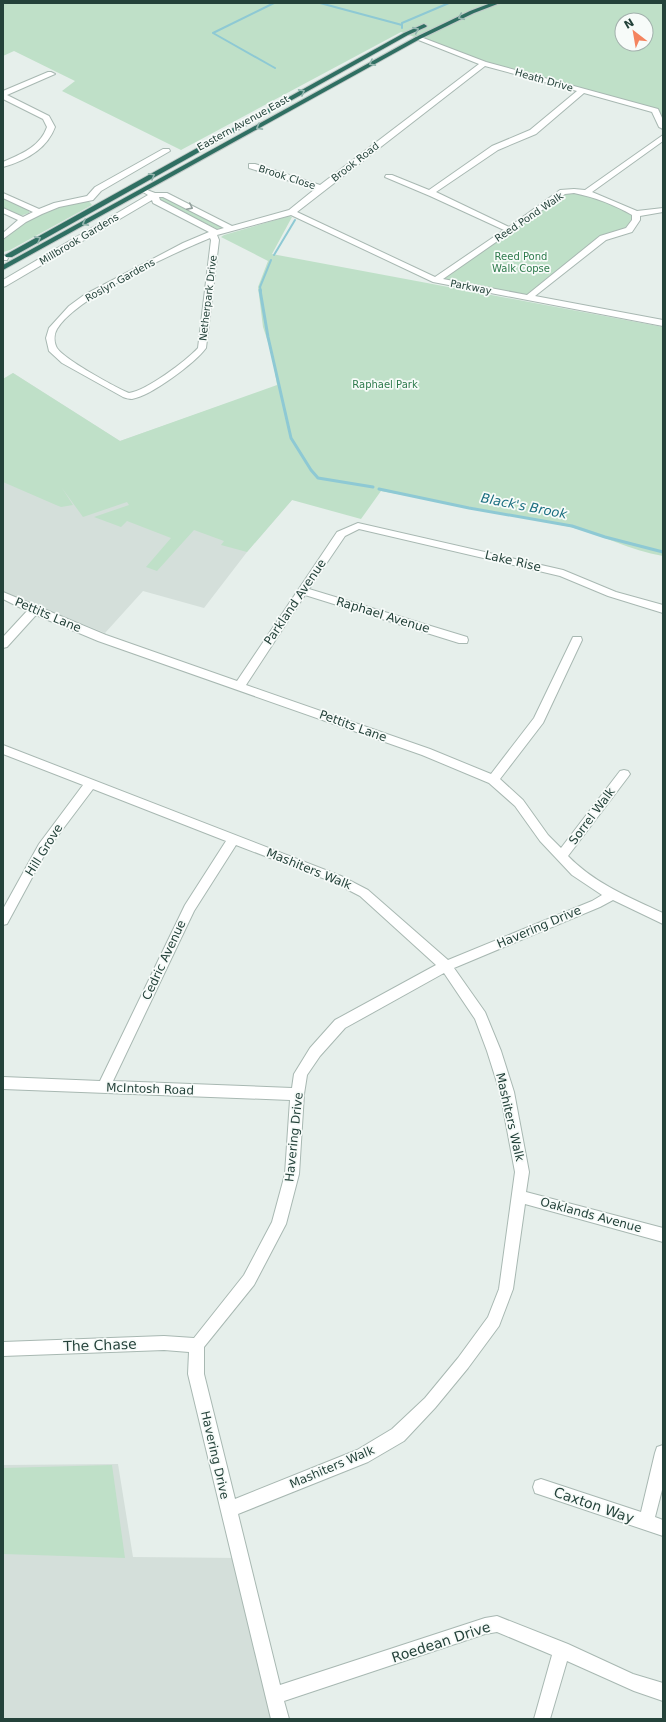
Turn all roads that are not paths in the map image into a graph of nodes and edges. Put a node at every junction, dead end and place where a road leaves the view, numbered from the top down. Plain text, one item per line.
1 (478, 3) edge
2 (497, 3) edge
3 (418, 38) junction
4 (484, 63) junction
5 (51, 74) dead end
6 (582, 91) junction
7 (3, 95) edge
8 (663, 127) edge
9 (663, 137) edge
10 (166, 151) dead end
11 (3, 165) edge
12 (252, 166) dead end
13 (389, 177) dead end
14 (321, 188) junction
15 (144, 191) junction
16 (586, 193) junction
17 (154, 194) junction
18 (433, 194) junction
19 (3, 195) edge
20 (90, 198) junction
21 (104, 202) junction
22 (3, 210) edge
23 (663, 210) edge
24 (38, 212) junction
25 (292, 212) junction
26 (636, 214) junction
27 (23, 220) junction
28 (232, 229) junction
29 (510, 230) junction
30 (215, 233) junction
31 (3, 237) edge
32 (3, 258) edge
33 (3, 268) edge
34 (436, 280) junction
35 (3, 284) edge
36 (528, 298) junction
37 (663, 323) edge
38 (131, 396) joint
39 (358, 526) joint
40 (303, 591) junction
41 (3, 595) edge
42 (663, 609) edge
43 (34, 610) junction
44 (463, 640) dead end
45 (577, 640) dead end
46 (3, 644) edge
47 (239, 687) junction
48 (3, 749) edge
49 (624, 774) dead end
50 (493, 780) junction
51 (90, 784) junction
52 (234, 839) junction
53 (561, 857) junction
54 (611, 894) junction
55 (663, 919) edge
56 (3, 920) edge
57 (446, 966) junction
58 (3, 1083) edge
59 (104, 1088) junction
60 (297, 1094) junction
61 (519, 1196) junction
62 (663, 1235) edge
63 (197, 1345) junction
64 (3, 1349) edge
65 (663, 1453) edge
66 (541, 1487) dead end
67 (228, 1510) junction
68 (646, 1522) junction
69 (663, 1528) edge
70 (562, 1650) junction
71 (663, 1692) edge
72 (274, 1696) junction
73 (542, 1718) edge
74 (280, 1719) edge

21 -> 1 highway, Eastern Avenue East
2 -> 3 highway, Eastern Avenue East
3 - 4 street, Heath Drive
3 -> 15 highway, Eastern Avenue East
4 - 6 street, Heath Drive
4 - 14 street, Brook Road
5 - 7 street
6 - 8 street, Heath Drive
6 - 18 street
7 - 11 street
9 - 16 street
10 - 20 street
12 - 14 street, Brook Close
13 - 18 street
14 - 25 street, Brook Road
15 - 17 street
15 -> 33 highway, Eastern Avenue East
16 - 26 street, Reed Pond Walk
16 - 29 street, Reed Pond Walk
17 -> 28 street
17 - 30 street
17 - 35 street, Millbrook Gardens
18 - 29 street
19 - 24 street
20 - 21 street
20 - 24 street
32 -> 21 highway, Eastern Avenue East
22 - 27 street
23 - 26 street
24 - 27 street
25 - 28 street, Brook Road
25 - 34 street, Parkway
26 - 36 street
27 - 31 street
28 - 30 street, Brook Road
29 - 34 street, Reed Pond Walk
30 - 38 street, Netherpark Drive
30 - 38 street, Roslyn Gardens
34 - 36 street, Parkway
36 - 37 street, Parkway
39 - 40 street, Parkland Avenue
39 - 42 street, Lake Rise
40 - 44 street, Raphael Avenue
40 - 47 street, Parkland Avenue
41 - 43 street, Pettits Lane
43 - 46 street
43 - 47 street, Pettits Lane
45 - 50 street
47 - 50 street, Pettits Lane
48 - 51 street, Mashiters Walk
49 - 53 street, Sorrel Walk
50 - 53 street, Pettits Lane
51 - 52 street, Mashiters Walk
51 - 56 street, Hill Grove
52 - 57 street, Mashiters Walk
52 - 59 street, Cedric Avenue
53 - 54 street, Pettits Lane
54 - 55 street, Pettits Lane
54 - 57 street, Havering Drive
57 - 60 street, Havering Drive
57 - 61 street, Mashiters Walk
58 - 59 street, McIntosh Road
59 - 60 street, McIntosh Road
60 - 63 street, Havering Drive
61 - 62 street, Oaklands Avenue
61 - 67 street, Mashiters Walk
63 - 64 street, The Chase
63 - 67 street, Havering Drive
65 - 68 street, Caxton Way
66 - 68 street, Caxton Way
67 - 72 street, Havering Drive
68 - 69 street, Caxton Way
70 - 71 street, Roedean Drive
70 - 72 street, Roedean Drive
70 - 73 street
72 - 74 street, Havering Drive

